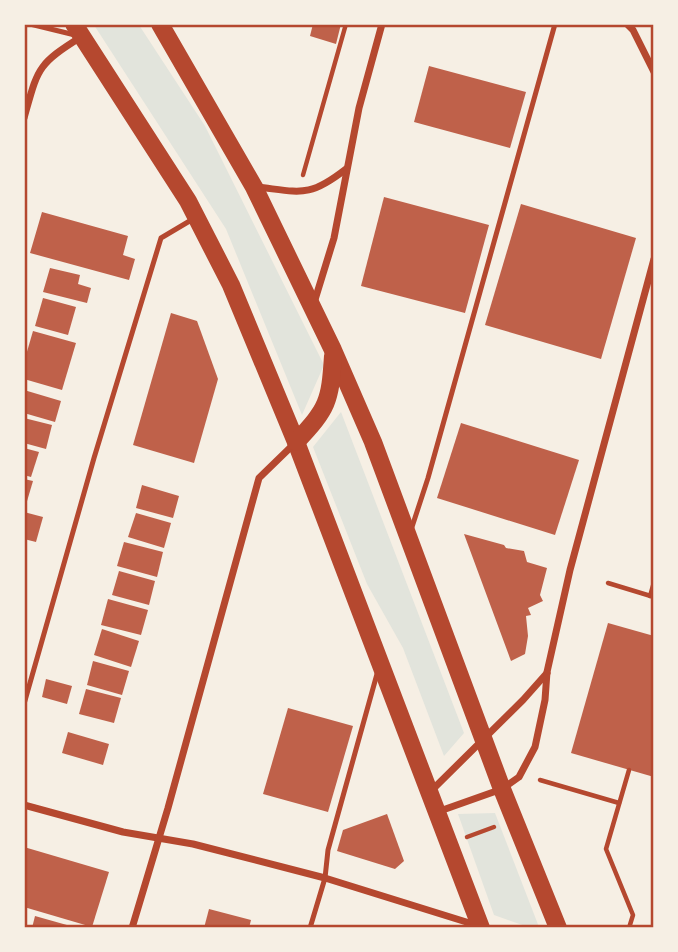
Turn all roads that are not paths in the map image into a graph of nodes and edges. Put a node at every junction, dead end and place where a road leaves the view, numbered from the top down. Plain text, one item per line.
1 (30, 24) edge
2 (160, 24) edge
3 (382, 24) edge
4 (555, 24) edge
5 (627, 24) edge
6 (78, 30) edge
7 (653, 72) edge
8 (24, 118) edge
9 (347, 169) junction
10 (254, 187) junction
11 (197, 216) junction
12 (653, 259) edge
13 (313, 307) junction
14 (333, 350) junction
15 (296, 442) junction
16 (409, 536) junction
17 (381, 663) junction
18 (547, 672) junction
19 (24, 704) edge
20 (484, 739) junction
21 (502, 789) junction
22 (430, 793) junction
23 (24, 805) edge
24 (437, 812) junction
25 (158, 839) junction
26 (325, 878) junction
27 (482, 927) edge
28 (132, 928) edge
29 (310, 928) edge
30 (558, 928) edge

1 - 6 lane
2 - 10 main road
3 - 9 street
4 - 16 lane
5 - 7 street
6 - 8 street
6 - 11 main road
9 - 10 street
9 - 13 street
10 - 13 main road
11 - 15 main road
11 - 19 lane
12 - 18 street
13 - 14 main road
14 - 15 main road
14 - 16 main road
15 - 17 main road
15 - 25 street
16 - 20 main road
17 - 22 main road
17 - 26 lane
18 - 20 street
18 - 21 street
20 - 21 main road
20 - 22 street
21 - 24 street
21 - 30 main road
22 - 24 main road
23 - 25 street
24 - 27 main road
25 - 26 street
25 - 28 street
26 - 27 street
26 - 29 lane

